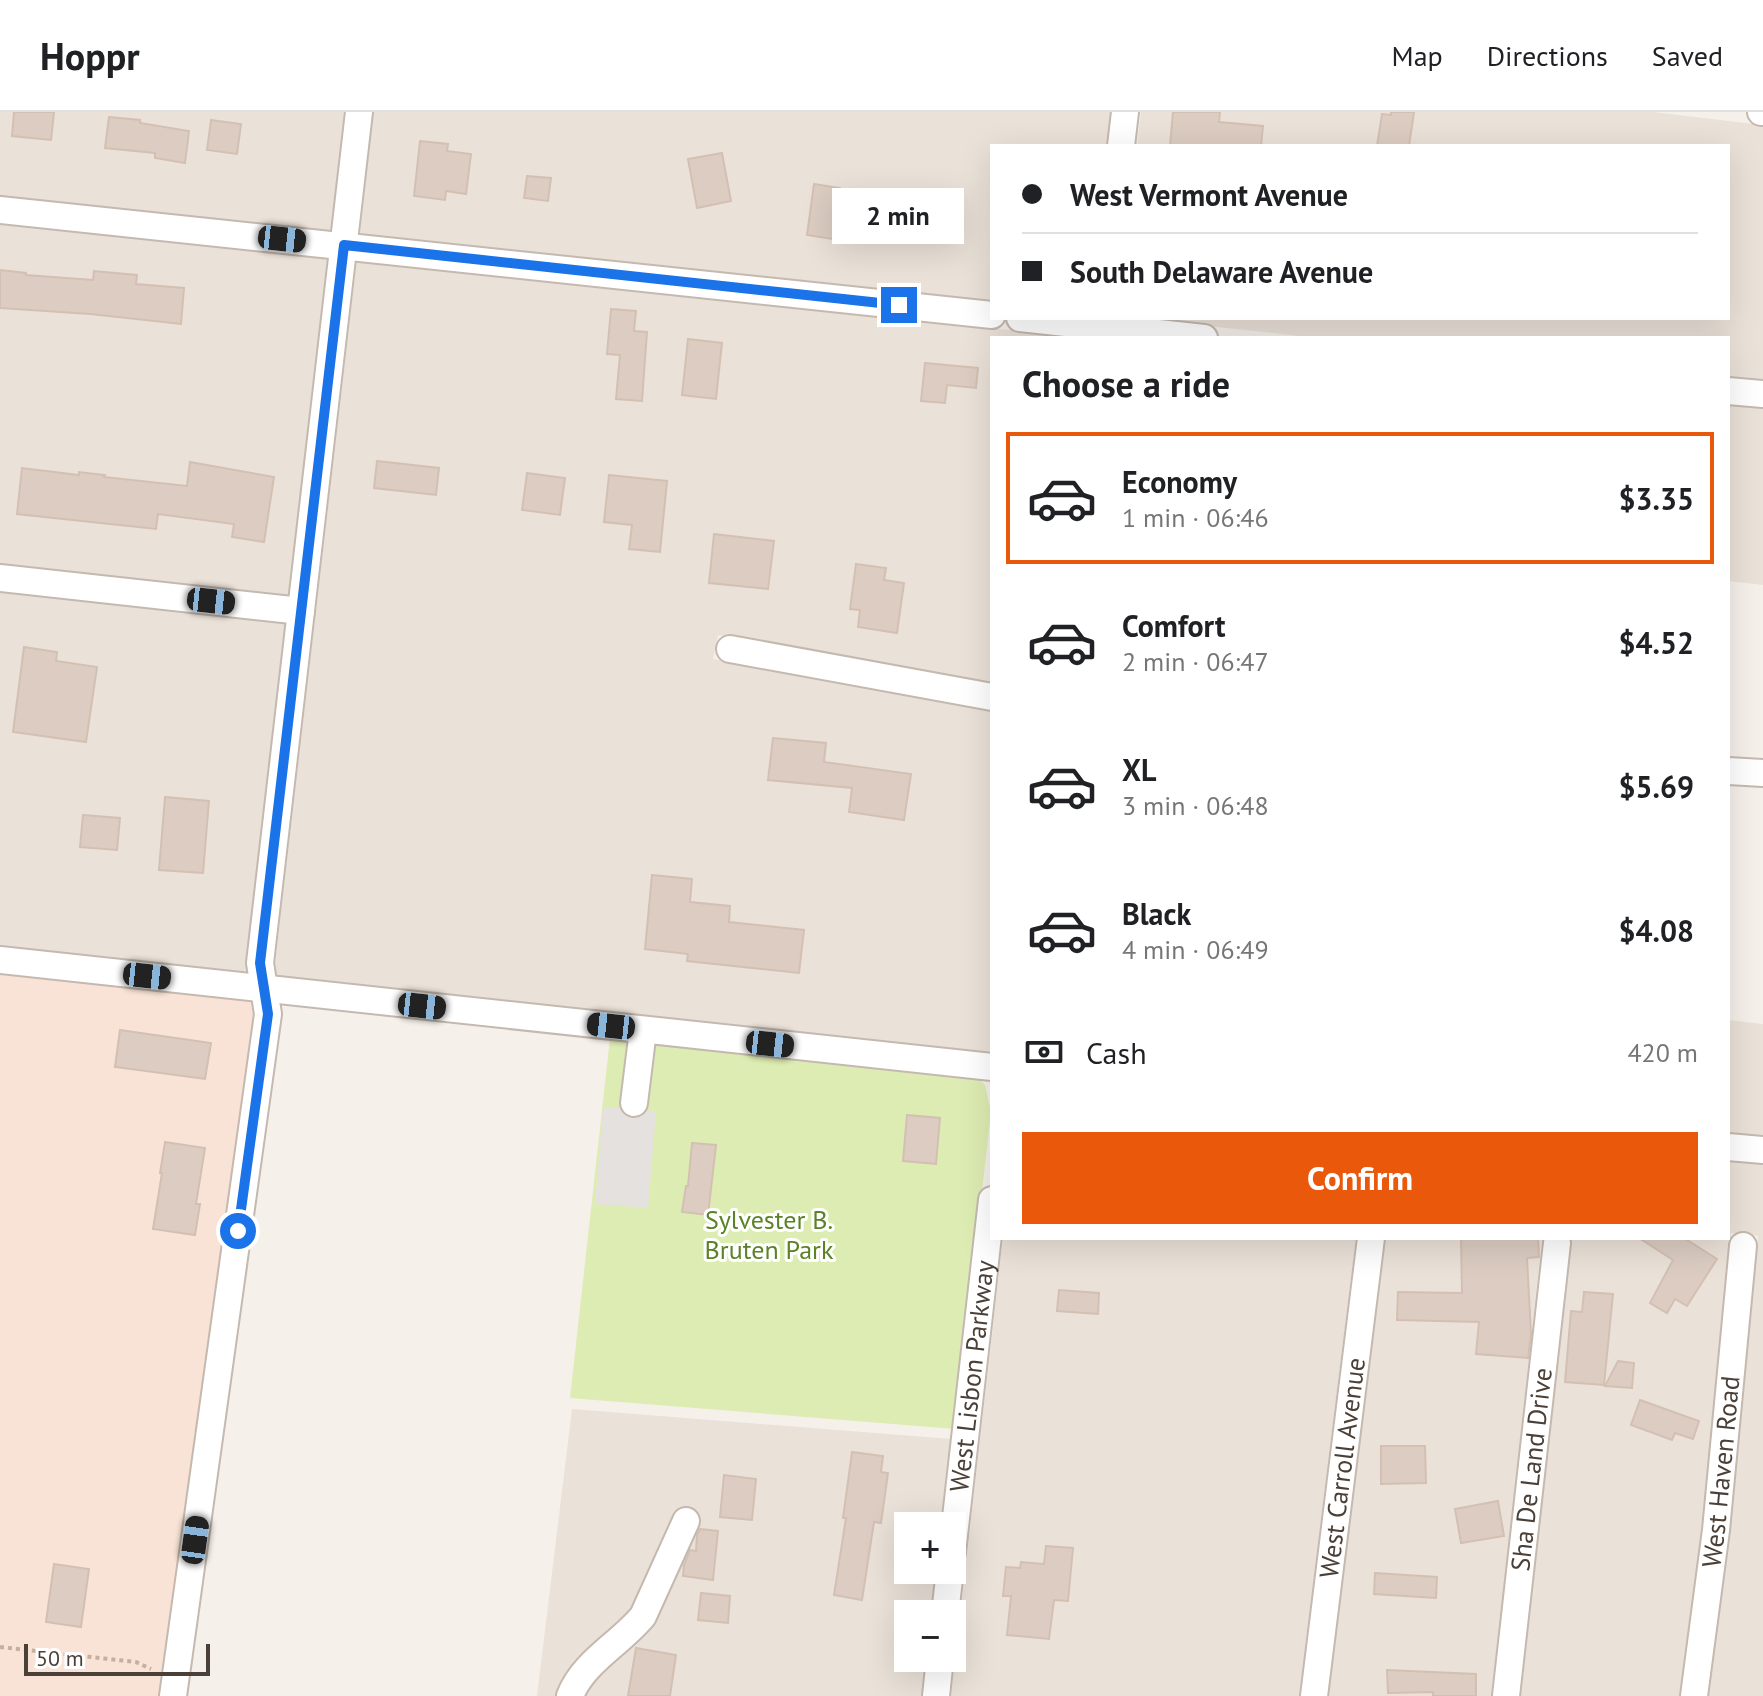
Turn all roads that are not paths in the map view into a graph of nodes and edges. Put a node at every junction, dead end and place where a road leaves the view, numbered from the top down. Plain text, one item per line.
1 (359, 112) edge
2 (1125, 112) edge
3 (1121, 144) edge
4 (0, 210) edge
5 (344, 245) junction
6 (990, 315) edge
7 (1036, 320) edge
8 (1099, 328) edge
9 (1183, 336) edge
10 (1730, 391) edge
11 (1763, 394) edge
12 (0, 578) edge
13 (301, 611) junction
14 (730, 649) dead end
15 (990, 697) edge
16 (1730, 771) edge
17 (1763, 773) edge
18 (0, 960) edge
19 (264, 989) junction
20 (643, 1030) junction
21 (990, 1067) edge
22 (634, 1103) dead end
23 (1730, 1147) edge
24 (1763, 1150) edge
25 (990, 1218) edge
26 (1371, 1240) edge
27 (1557, 1243) dead end
28 (1743, 1246) dead end
29 (957, 1512) edge
30 (686, 1521) dead end
31 (939, 1672) edge
32 (174, 1695) edge
33 (570, 1696) edge
34 (936, 1696) edge
35 (1314, 1696) edge
36 (1506, 1696) edge
37 (1694, 1696) edge

1 - 5 street
2 - 3 street
4 - 5 street
5 - 6 street
5 - 13 street
7 - 8 street
8 - 9 street
10 - 11 street
12 - 13 street
13 - 19 street
14 - 15 street
16 - 17 street
18 - 19 street
19 - 20 street
19 - 32 street
20 - 21 street
20 - 22 street
23 - 24 street
25 - 29 street, West Lisbon Parkway
26 - 35 street, West Carroll Avenue
27 - 36 street, Sha De Land Drive
28 - 37 street, West Haven Road
30 - 33 street
31 - 34 street

